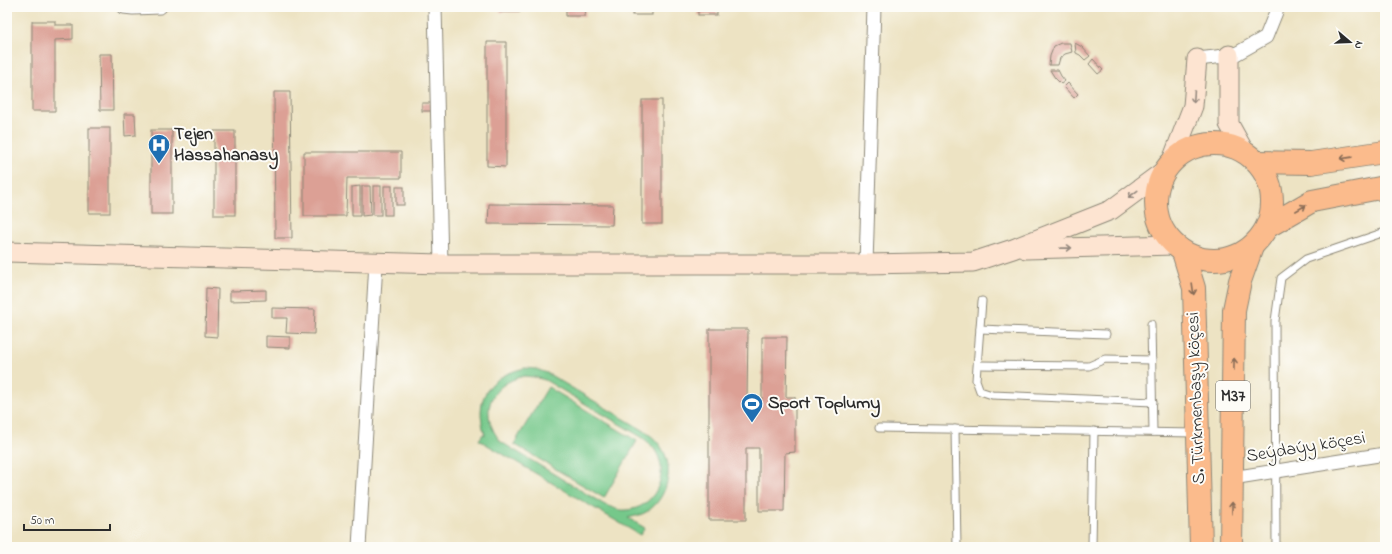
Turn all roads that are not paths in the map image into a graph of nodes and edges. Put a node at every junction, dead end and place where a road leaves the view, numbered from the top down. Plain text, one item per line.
1 (124, 7) edge
2 (160, 7) edge
3 (435, 7) edge
4 (874, 7) edge
5 (1278, 7) edge
6 (1229, 55) junction
7 (1197, 58) joint
8 (1385, 152) edge
9 (1250, 157) junction
10 (1168, 167) junction
11 (1385, 187) edge
12 (1267, 227) junction
13 (1385, 232) edge
14 (1252, 247) junction
15 (1178, 248) junction
16 (1013, 249) junction
17 (7, 252) edge
18 (376, 264) junction
19 (441, 264) junction
20 (866, 264) junction
21 (982, 300) dead end
22 (1151, 324) dead end
23 (980, 329) junction
24 (1106, 334) dead end
25 (1152, 360) junction
26 (978, 364) junction
27 (1153, 402) junction
28 (880, 428) dead end
29 (955, 429) junction
30 (1094, 431) junction
31 (1153, 432) junction
32 (1198, 433) junction
33 (1385, 454) edge
34 (1276, 471) junction
35 (1232, 478) junction
36 (359, 547) edge
37 (957, 547) edge
38 (1092, 547) edge
39 (1201, 547) edge
40 (1231, 547) edge
41 (1276, 547) edge

1 - 2 street
3 - 19 street
4 - 20 street
5 - 6 street
6 - 7 street
6 - 9 street
7 -> 10 street
8 -> 9 highway
9 - 10 highway
9 - 12 highway
10 - 15 highway
10 -> 16 street
12 -> 11 highway
12 - 14 highway
13 - 34 lane
14 - 15 highway
35 -> 14 highway, S. Türkmenbaşy köçesi / M37
16 -> 15 street
15 -> 32 highway, S. Türkmenbaşy köçesi / M37
16 - 20 street
17 - 18 street
18 - 19 street
18 - 36 street
19 - 20 street
21 - 23 lane
22 - 25 lane
23 - 24 lane
23 - 26 lane
25 - 26 lane
25 - 27 lane
26 - 27 lane
27 - 31 lane
28 - 29 lane
29 - 30 lane
29 - 37 lane
30 - 31 lane
30 - 38 lane
31 - 32 lane
32 - 39 highway, S. Türkmenbaşy köçesi / M37
33 - 34 street, Seýdaýy köçesi
34 - 35 street, Seýdaýy köçesi
34 - 41 lane
40 -> 35 highway, S. Türkmenbaşy köçesi / M37

